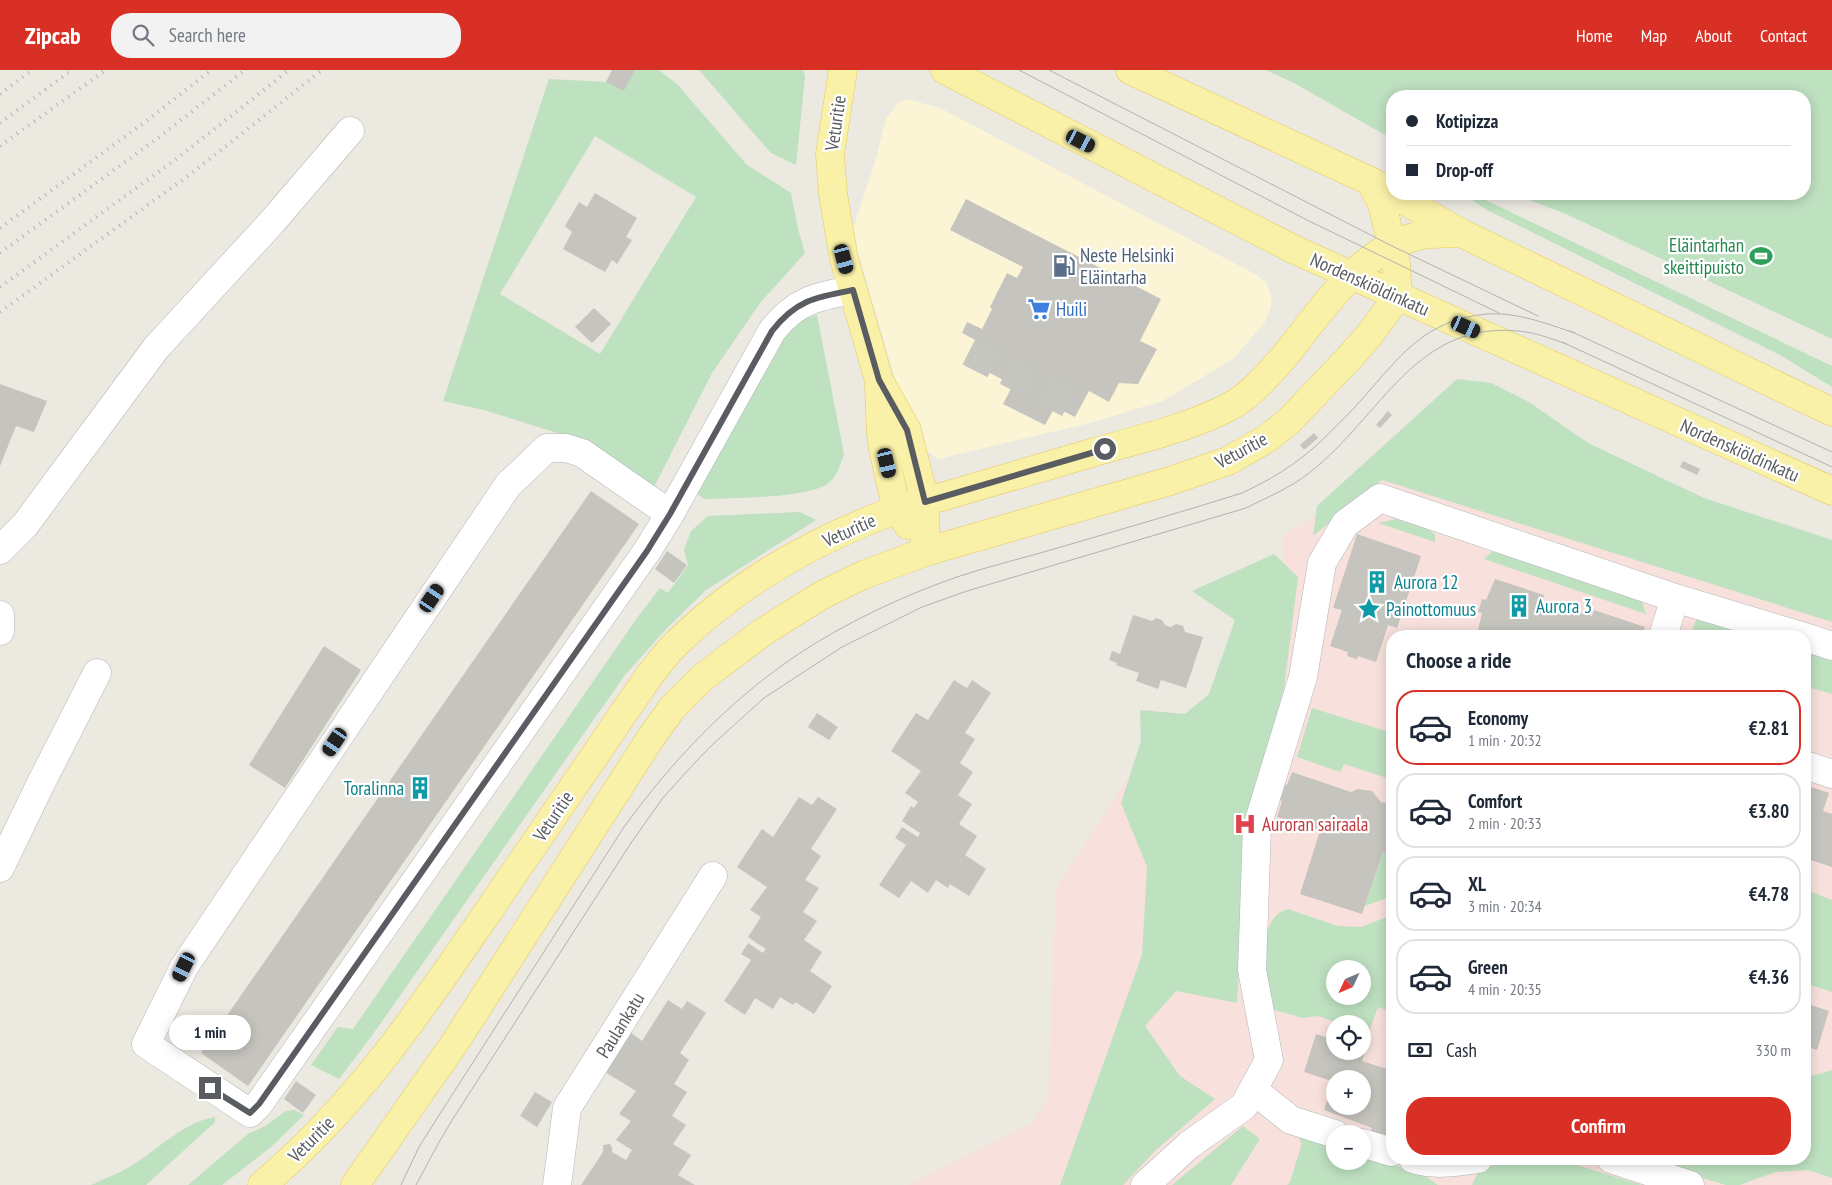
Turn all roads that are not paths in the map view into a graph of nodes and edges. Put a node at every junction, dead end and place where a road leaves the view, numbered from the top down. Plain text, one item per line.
1 (843, 70) edge
2 (945, 70) edge
3 (1130, 70) edge
4 (350, 131) dead end
5 (1385, 189) edge
6 (1404, 200) edge
7 (1461, 233) junction
8 (1392, 246) junction
9 (1351, 276) junction
10 (853, 290) junction
11 (1398, 296) junction
12 (879, 380) junction
13 (1832, 412) edge
14 (1832, 491) edge
15 (925, 502) junction
16 (898, 510) junction
17 (670, 514) junction
18 (0, 550) edge
19 (924, 552) junction
20 (1675, 598) junction
21 (0, 615) edge
22 (1665, 630) edge
23 (1781, 630) edge
24 (0, 631) edge
25 (1811, 640) edge
26 (1832, 646) edge
27 (97, 673) dead end
28 (1811, 768) edge
29 (1832, 774) edge
30 (0, 868) edge
31 (714, 876) dead end
32 (1253, 1090) junction
33 (1326, 1131) edge
34 (390, 1134) junction
35 (1371, 1146) edge
36 (1386, 1150) edge
37 (1630, 1165) edge
38 (262, 1185) edge
39 (332, 1185) edge
40 (355, 1185) edge
41 (557, 1185) edge
42 (1145, 1185) edge
43 (1690, 1185) edge

1 - 10 main road, Veturitie
2 - 9 main road, Nordenskiöldinkatu
3 - 5 main road
4 - 18 lane
5 - 8 main road
6 - 7 main road
7 - 8 main road, Veturitie
7 - 13 main road
8 - 9 main road, Veturitie
8 - 11 main road
9 - 11 main road, Nordenskiöldinkatu
9 - 15 main road, Veturitie
10 - 12 main road, Veturitie
10 - 17 lane
11 - 14 main road, Nordenskiöldinkatu
11 - 19 main road, Veturitie
12 - 15 main road, Veturitie
12 - 16 main road, Veturitie
15 - 16 main road, Veturitie
15 - 19 main road, Veturitie
16 - 19 main road, Veturitie
16 - 38 main road, Veturitie
17 - 17 lane
19 - 34 main road, Veturitie
20 - 22 lane
20 - 23 lane
20 - 32 lane
21 - 24 lane
25 - 26 lane
27 - 30 lane
28 - 29 lane
31 - 41 lane, Paulankatu
32 - 33 lane
32 - 42 lane
34 - 39 main road, Veturitie
34 - 40 main road, Veturitie
35 - 36 lane
37 - 43 lane

